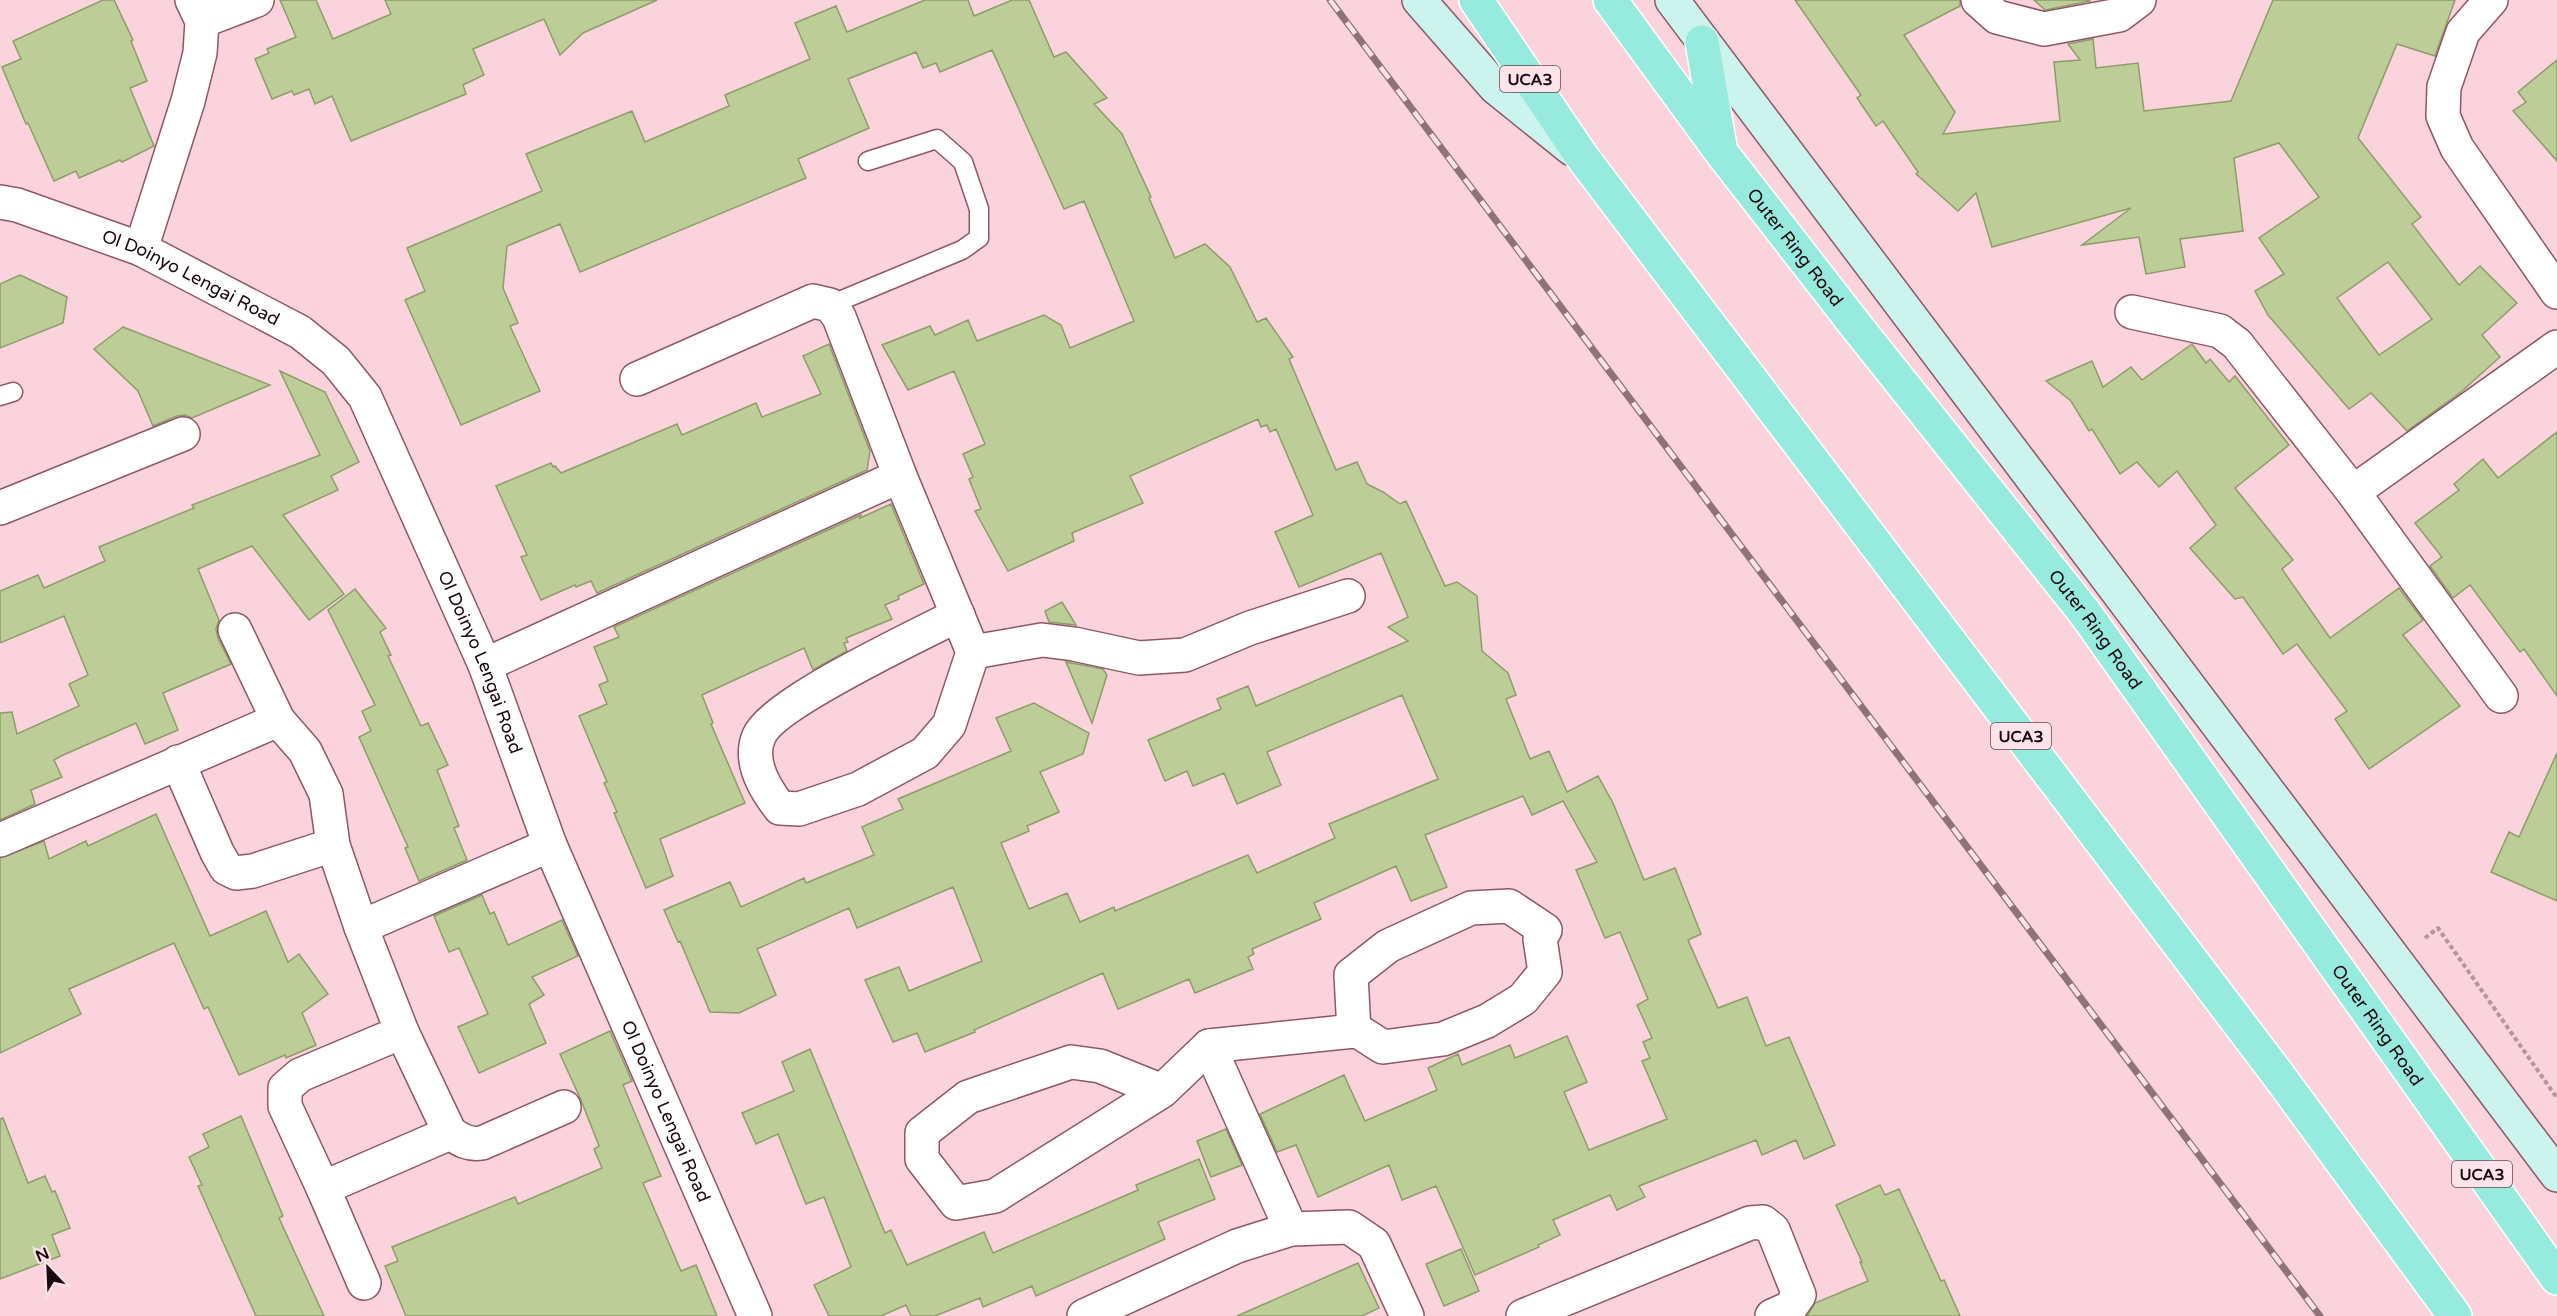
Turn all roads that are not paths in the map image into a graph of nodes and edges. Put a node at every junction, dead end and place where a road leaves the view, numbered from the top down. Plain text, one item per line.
1 (256, 0) edge
2 (1419, 0) edge
3 (1476, 0) edge
4 (1610, 0) edge
5 (1672, 0) edge
6 (1978, 0) edge
7 (2139, 0) edge
8 (2491, 0) edge
9 (197, 11) edge
10 (1702, 42) junction
11 (1721, 152) junction
12 (1583, 158) junction
13 (868, 161) dead end
14 (0, 202) edge
15 (141, 249) junction
16 (2557, 292) edge
17 (830, 306) junction
18 (2132, 312) dead end
19 (2557, 348) edge
20 (637, 379) dead end
21 (183, 434) dead end
22 (900, 476) junction
23 (2353, 492) junction
24 (0, 508) edge
25 (1348, 596) dead end
26 (958, 615) junction
27 (235, 630) dead end
28 (973, 652) junction
29 (485, 665) junction
30 (2501, 696) dead end
31 (278, 720) junction
32 (178, 762) junction
33 (0, 840) edge
34 (333, 845) junction
35 (550, 845) junction
36 (361, 927) junction
37 (1354, 1031) junction
38 (402, 1032) junction
39 (1209, 1046) junction
40 (1162, 1091) junction
41 (564, 1107) dead end
42 (450, 1133) junction
43 (2557, 1175) edge
44 (323, 1188) junction
45 (1291, 1229) junction
46 (2557, 1278) edge
47 (364, 1283) dead end
48 (1569, 1307) edge
49 (755, 1316) edge
50 (1084, 1316) edge
51 (1407, 1316) edge
52 (1523, 1316) edge
53 (1772, 1316) edge
54 (2455, 1316) edge

1 - 9 street
2 - 12 main road, UCA3
3 - 12 main road, UCA3
4 - 11 main road, Outer Ring Road / UCA3
5 - 10 main road
6 - 7 street
8 - 16 street
9 - 15 street
10 - 11 main road
10 - 43 main road
11 - 46 main road, Outer Ring Road / UCA3
12 - 54 main road, UCA3
13 - 17 lane
14 - 15 street, Ol Doinyo Lengai Road
15 - 29 street, Ol Doinyo Lengai Road
17 - 20 street
17 - 22 street
18 - 23 street
19 - 23 street
21 - 24 street
22 - 26 street
22 - 29 street
23 - 30 street
25 - 28 street
26 - 28 street
26 - 28 street
27 - 31 street
29 - 35 street, Ol Doinyo Lengai Road
31 - 32 street
31 - 34 street
32 - 33 street
32 - 34 street
34 - 36 street
35 - 36 street
35 - 49 street, Ol Doinyo Lengai Road
36 - 38 street
37 - 37 street
37 - 39 street
38 - 42 street
38 - 44 street
39 - 40 street
39 - 45 street
40 - 40 street
41 - 42 street
42 - 44 street
44 - 47 street
45 - 50 street
45 - 51 street
48 - 52 street
48 - 53 street

